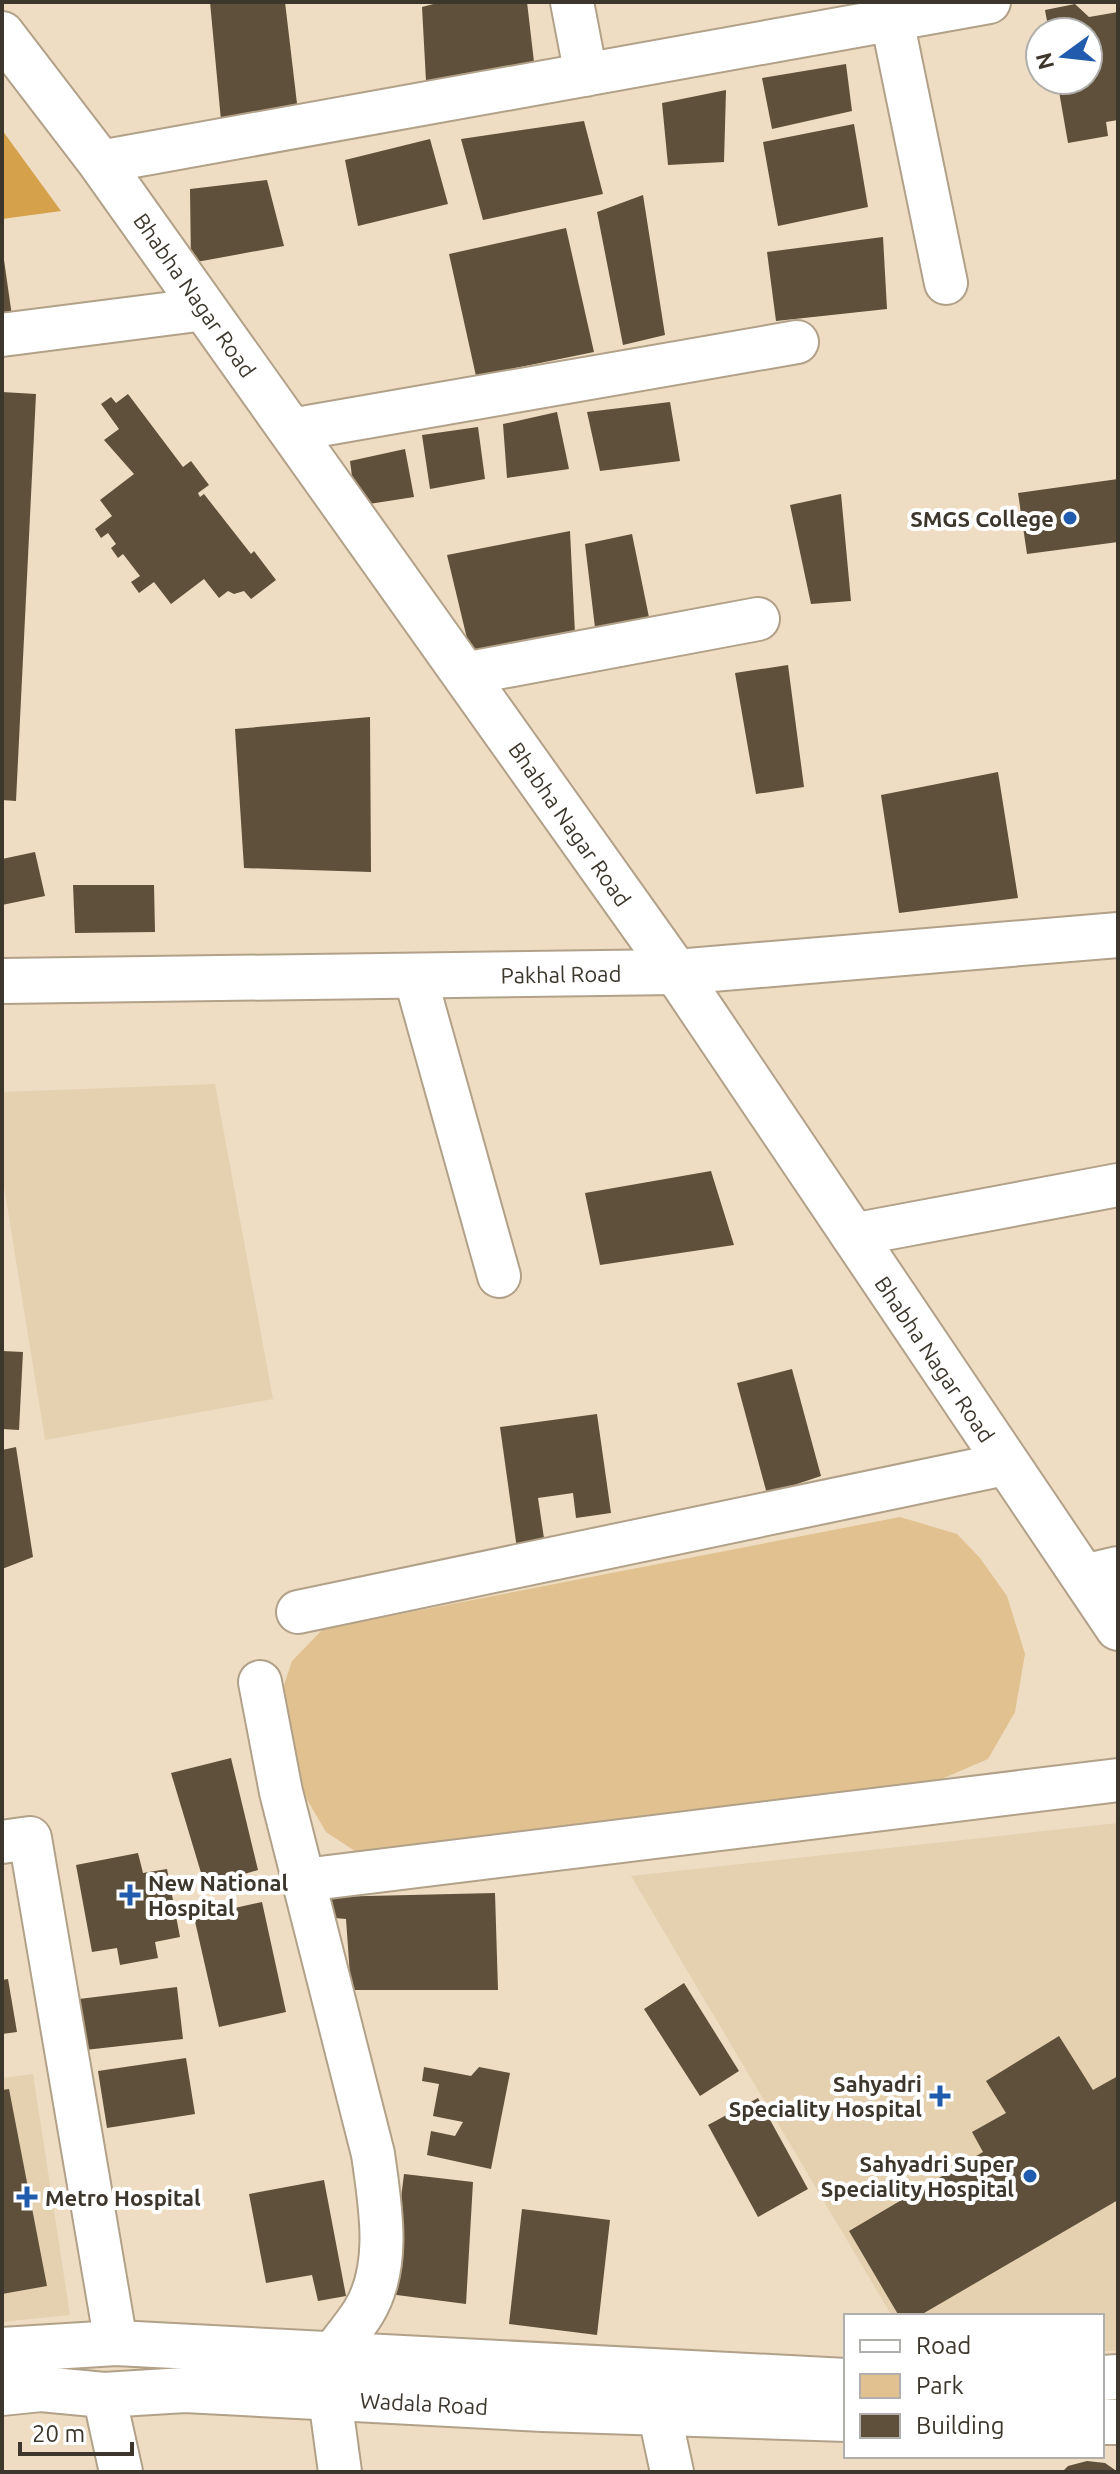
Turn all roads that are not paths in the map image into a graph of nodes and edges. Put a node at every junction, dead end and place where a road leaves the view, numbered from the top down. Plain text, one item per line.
1 (572, 2) edge
2 (989, 2) edge
3 (892, 20) junction
4 (2, 34) edge
5 (586, 75) junction
6 (100, 162) junction
7 (946, 283) dead end
8 (205, 309) junction
9 (2, 335) edge
10 (797, 342) dead end
11 (291, 430) junction
12 (758, 619) dead end
13 (464, 674) junction
14 (1118, 935) edge
15 (676, 972) junction
16 (415, 976) junction
17 (2, 981) edge
18 (1118, 1185) edge
19 (852, 1235) junction
20 (499, 1276) dead end
21 (1005, 1464) junction
22 (1101, 1572) edge
23 (298, 1612) dead end
24 (1118, 1628) edge
25 (260, 1682) dead end
26 (1118, 1780) edge
27 (2, 1842) edge
28 (304, 1880) junction
29 (116, 2343) junction
30 (2, 2350) edge
31 (333, 2353) junction
32 (844, 2381) edge
33 (2, 2393) edge
34 (655, 2393) junction
35 (104, 2395) junction
36 (330, 2398) junction
37 (844, 2419) edge
38 (121, 2472) edge
39 (340, 2472) edge
40 (672, 2472) edge

1 - 5 street
2 - 3 street
3 - 5 street
3 - 7 street
4 - 6 main road, Bhabha Nagar Road
5 - 6 street
6 - 8 main road, Bhabha Nagar Road
8 - 9 street
8 - 11 main road, Bhabha Nagar Road
10 - 11 street
11 - 13 main road, Bhabha Nagar Road
12 - 13 street
13 - 15 main road, Bhabha Nagar Road
14 - 15 main road, Pakhal Road
15 - 16 main road, Pakhal Road
15 - 19 main road, Bhabha Nagar Road
16 - 17 main road, Pakhal Road
16 - 20 street
18 - 19 street
19 - 21 main road, Bhabha Nagar Road
21 - 22 main road, Bhabha Nagar Road
21 - 23 street
22 - 24 main road, Bhabha Nagar Road
25 - 28 street
26 - 28 street
27 - 29 street
28 - 31 street
29 - 30 main road, Wadala Road
29 - 31 main road, Wadala Road
31 - 34 main road, Wadala Road
32 - 34 main road, Wadala Road
33 - 35 main road, Wadala Road
34 - 36 main road, Wadala Road
34 - 37 main road, Wadala Road
34 - 40 street
35 - 36 main road, Wadala Road
35 - 38 street
36 - 39 street

